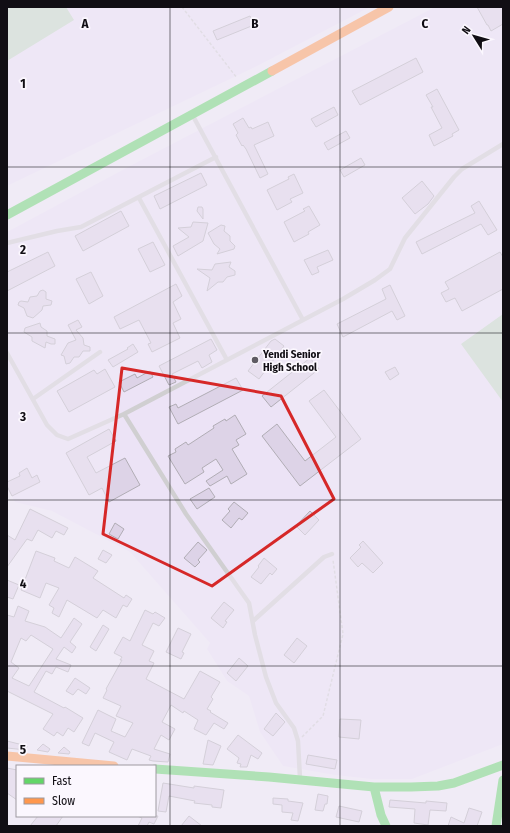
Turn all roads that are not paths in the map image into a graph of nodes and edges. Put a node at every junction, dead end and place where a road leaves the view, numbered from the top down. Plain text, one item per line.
1 (389, 7) edge
2 (193, 114) junction
3 (503, 144) edge
4 (216, 157) junction
5 (139, 198) junction
6 (7, 215) edge
7 (7, 242) edge
8 (303, 320) junction
9 (100, 352) dead end
10 (7, 353) edge
11 (228, 360) junction
12 (33, 399) junction
13 (124, 414) junction
14 (332, 554) road end
15 (253, 621) junction
16 (7, 756) edge
17 (103, 765) edge
18 (503, 765) edge
19 (156, 769) edge
20 (300, 780) junction
21 (503, 780) edge
22 (374, 787) junction
23 (386, 826) edge
24 (496, 826) edge

1 - 2 street
2 - 4 lane
2 - 6 street
3 - 8 lane
4 - 5 lane
4 - 8 lane
5 - 7 lane
5 - 11 lane
8 - 11 lane
9 - 12 lane
10 - 12 lane
11 - 13 lane
12 - 13 lane
13 - 15 lane
14 - 15 lane
15 - 20 lane
16 - 17 street
18 - 22 street
19 - 20 street
20 - 22 street
21 - 24 street
22 - 23 street

